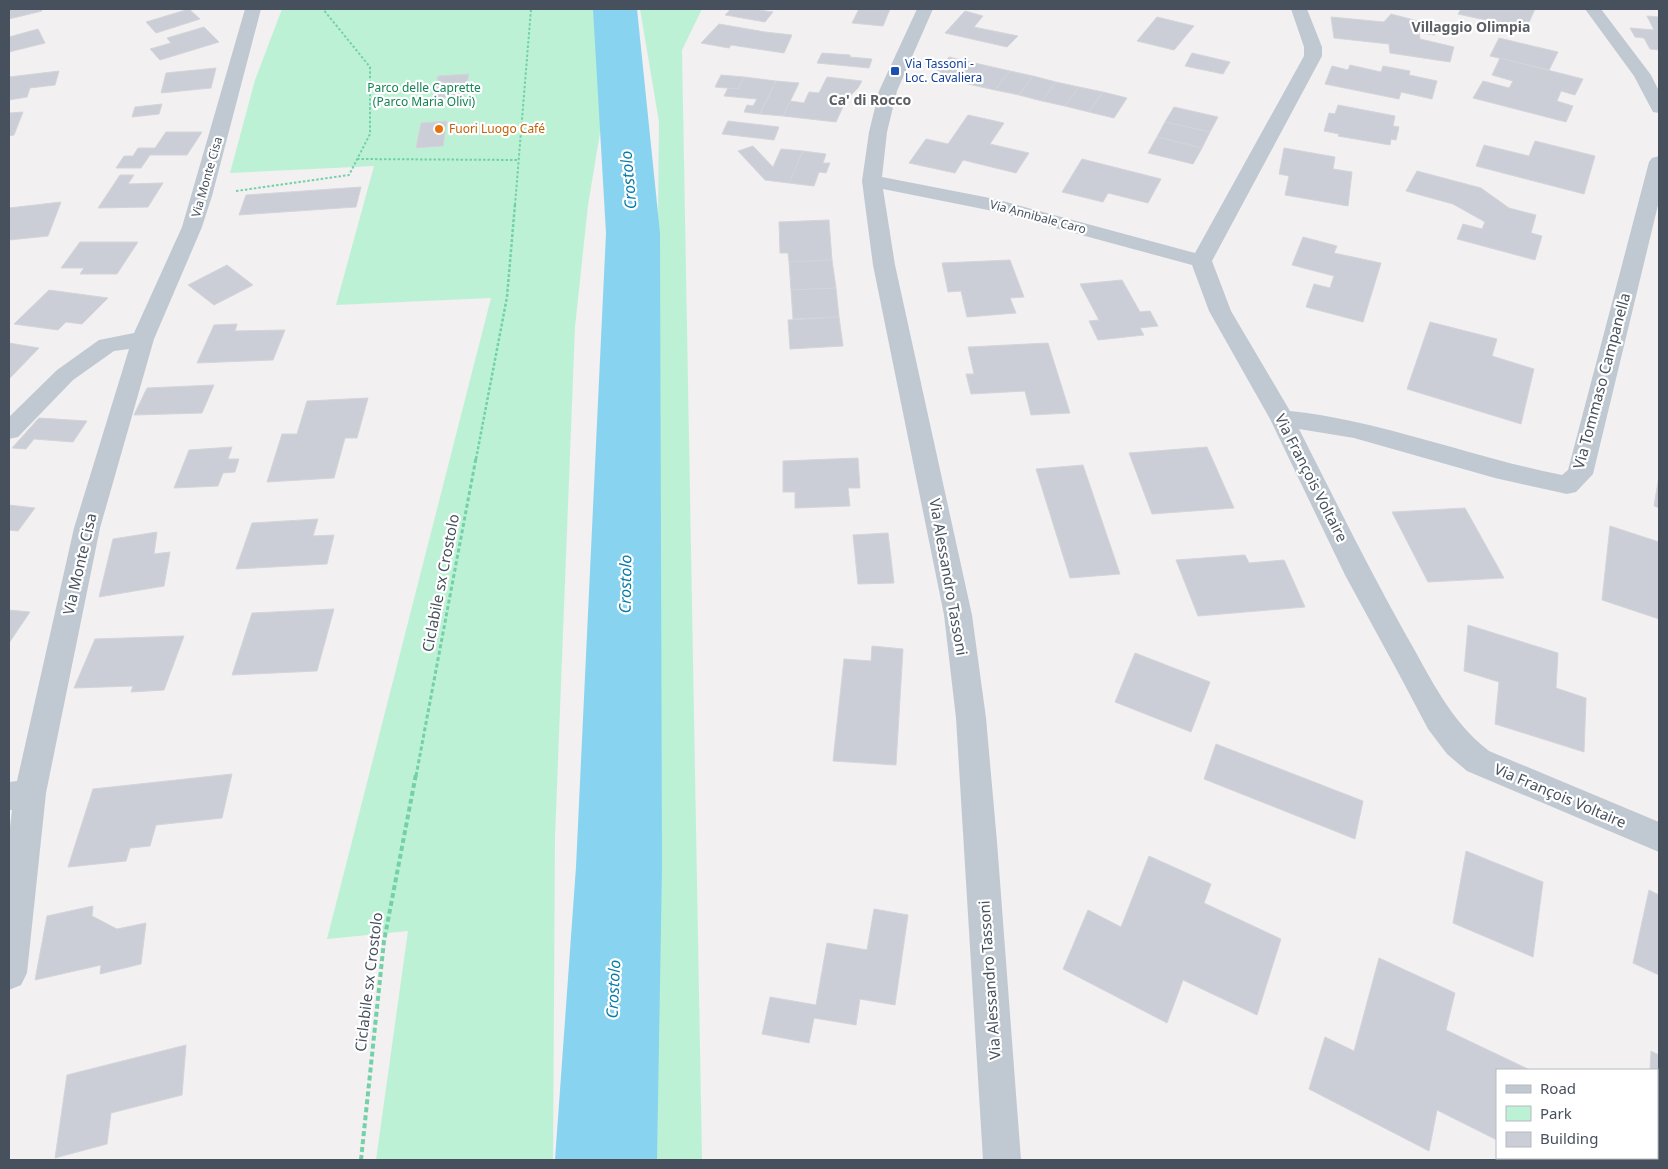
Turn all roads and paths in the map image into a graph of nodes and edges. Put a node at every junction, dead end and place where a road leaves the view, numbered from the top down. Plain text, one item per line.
1 (253, 9) edge
2 (322, 9) edge
3 (530, 9) edge
4 (925, 9) edge
5 (1299, 9) edge
6 (1593, 9) edge
7 (1659, 108) edge
8 (357, 159) junction
9 (518, 160) junction
10 (1659, 162) edge
11 (872, 182) junction
12 (202, 196) junction
13 (1201, 261) junction
14 (143, 339) junction
15 (1282, 419) junction
16 (9, 431) edge
17 (19, 795) edge
18 (1659, 837) edge
19 (9, 973) edge
20 (361, 1160) edge
21 (1002, 1160) edge

1 - 12 street, Via Monte Cisa
2 - 8 path
3 - 9 path, Ciclabile sx Crostolo
4 - 11 street, Via Alessandro Tassoni
5 - 13 street
6 - 7 street
8 - 9 path
8 - 12 path
9 - 20 path, Ciclabile sx Crostolo
10 - 15 street, Via Tommaso Campanella
11 - 13 street, Via Annibale Caro
11 - 21 street, Via Alessandro Tassoni
12 - 14 street, Via Monte Cisa
13 - 15 street, Via François Voltaire
14 - 16 street
14 - 17 street, Via Monte Cisa
15 - 18 street, Via François Voltaire
17 - 19 street, Via Monte Cisa

